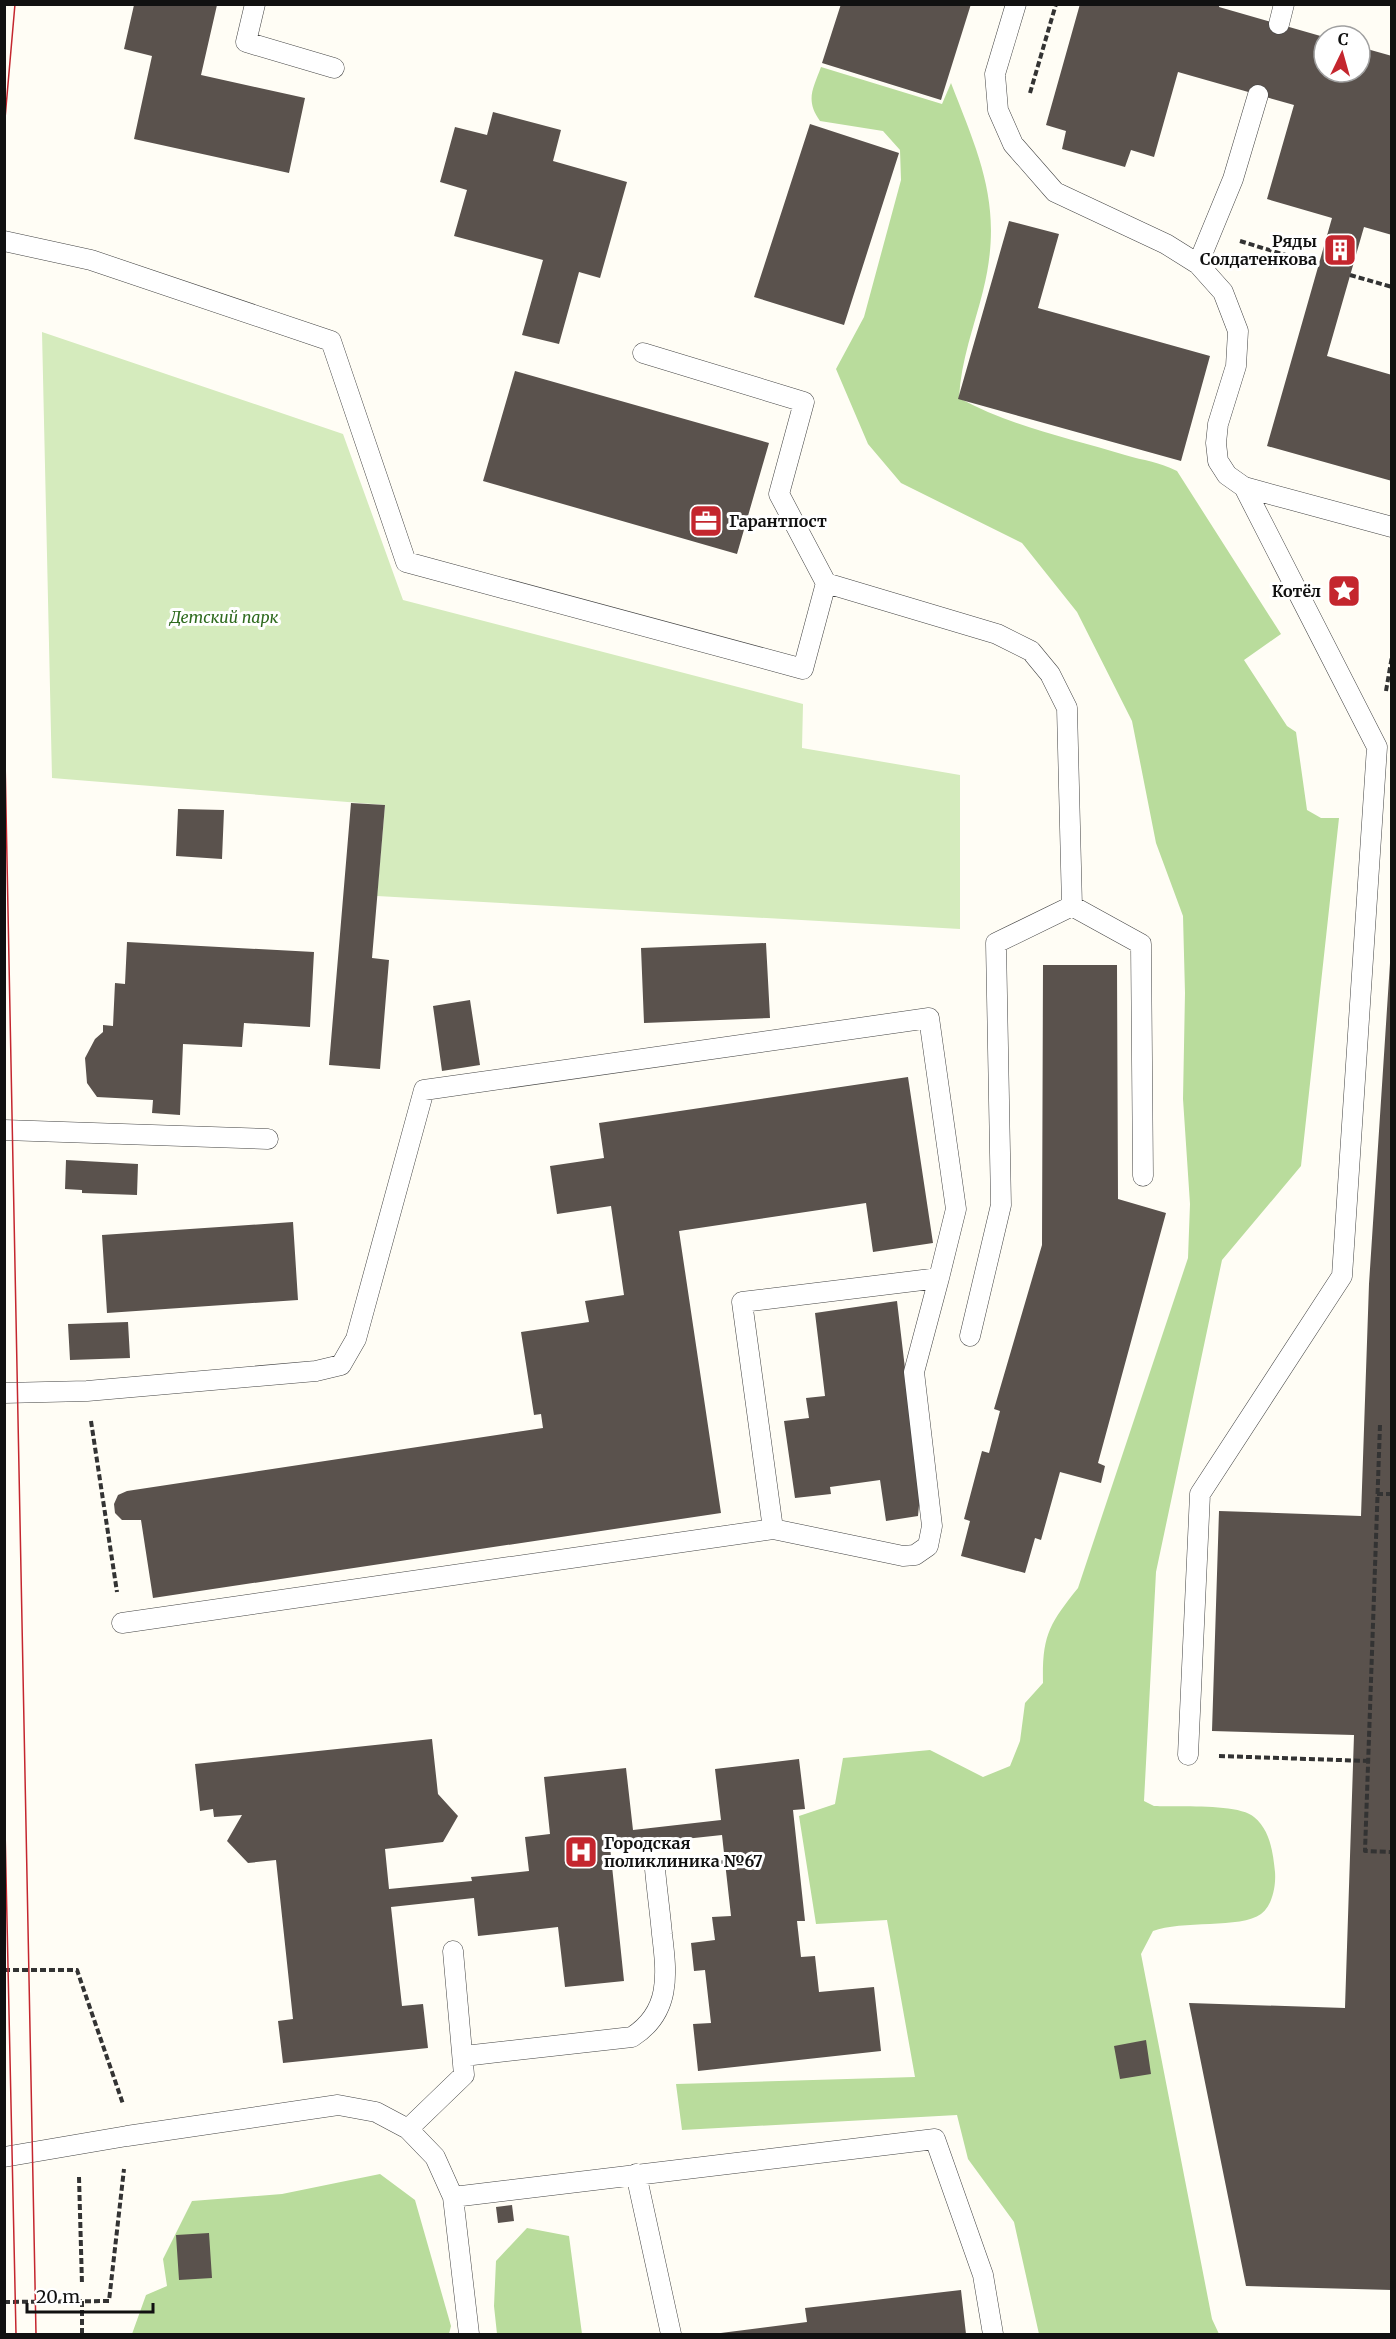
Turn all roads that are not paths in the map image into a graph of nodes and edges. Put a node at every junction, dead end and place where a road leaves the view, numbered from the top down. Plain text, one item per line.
1 (255, 4) edge
2 (1016, 4) edge
3 (1284, 4) edge
4 (1278, 24) dead end
5 (334, 68) dead end
6 (1258, 95) dead end
7 (4, 241) edge
8 (1198, 264) junction
9 (643, 353) dead end
10 (1244, 487) junction
11 (1392, 527) edge
12 (826, 583) junction
13 (1072, 906) junction
14 (4, 1130) edge
15 (268, 1138) dead end
16 (1143, 1176) dead end
17 (939, 1278) junction
18 (970, 1336) dead end
19 (4, 1393) edge
20 (773, 1529) junction
21 (122, 1623) road end
22 (1188, 1755) road end
23 (655, 1869) road end
24 (453, 1951) dead end
25 (464, 2056) junction
26 (408, 2129) junction
27 (4, 2157) edge
28 (636, 2174) junction
29 (453, 2197) junction
30 (469, 2334) edge
31 (671, 2334) edge
32 (993, 2334) edge

1 - 5 lane
2 - 8 lane
3 - 4 lane
6 - 8 lane
7 - 12 lane
8 - 10 lane
9 - 12 lane
10 - 11 lane
10 - 22 lane
12 - 13 lane
13 - 16 lane
13 - 18 lane
14 - 15 lane
17 - 19 lane
17 - 20 lane
17 - 20 lane
20 - 21 lane
23 - 25 lane
24 - 25 lane
25 - 26 lane
26 - 27 lane
26 - 29 lane
28 - 29 lane
28 - 31 lane
28 - 32 lane
29 - 30 lane

